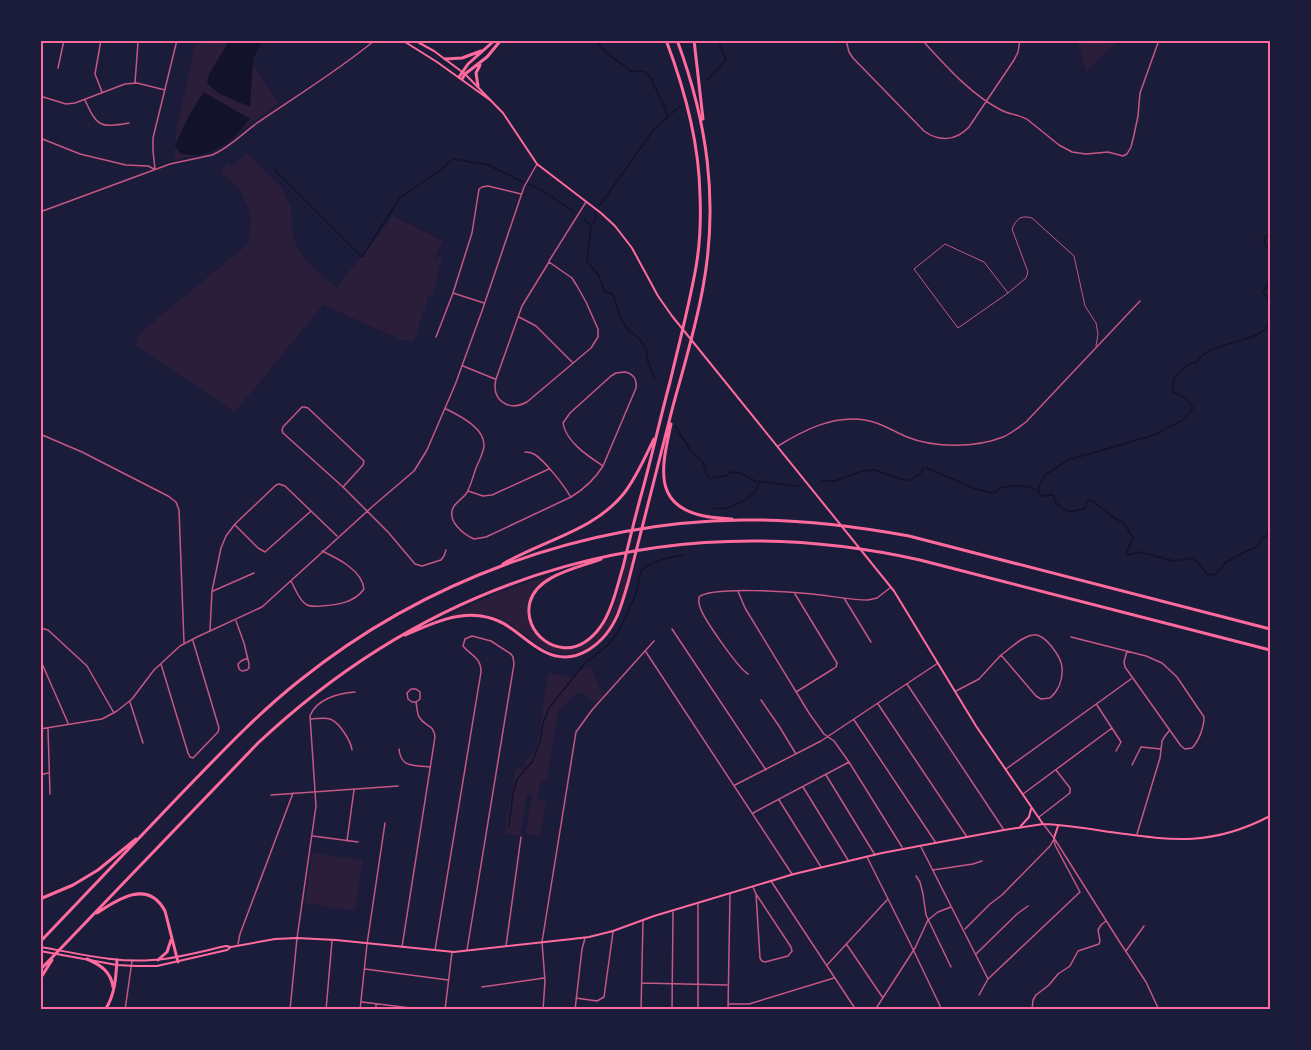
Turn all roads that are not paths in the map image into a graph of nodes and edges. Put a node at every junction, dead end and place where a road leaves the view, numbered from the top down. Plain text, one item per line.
1 (64, 40) edge
2 (101, 40) edge
3 (177, 40) edge
4 (375, 40) edge
5 (402, 40) edge
6 (414, 40) edge
7 (495, 40) edge
8 (501, 40) edge
9 (666, 40) edge
10 (677, 40) edge
11 (694, 40) edge
12 (846, 40) edge
13 (922, 40) edge
14 (1020, 40) edge
15 (1159, 40) edge
16 (138, 42) dead end
17 (488, 48) junction
18 (445, 59) junction
19 (483, 61) junction
20 (57, 68) dead end
21 (464, 73) junction
22 (460, 78) junction
23 (135, 83) junction
24 (478, 86) junction
25 (165, 90) junction
26 (102, 92) junction
27 (40, 96) edge
28 (84, 99) junction
29 (492, 101) junction
30 (987, 101) junction
31 (129, 123) dead end
32 (704, 136) junction
33 (40, 138) edge
34 (537, 164) junction
35 (155, 170) junction
36 (522, 194) junction
37 (586, 201) junction
38 (40, 212) edge
39 (549, 262) junction
40 (453, 293) junction
41 (1008, 293) junction
42 (1140, 301) dead end
43 (485, 303) junction
44 (518, 317) junction
45 (436, 337) dead end
46 (1095, 348) junction
47 (573, 363) junction
48 (462, 366) junction
49 (496, 379) junction
50 (678, 390) junction
51 (445, 408) junction
52 (657, 432) junction
53 (40, 434) edge
54 (777, 446) junction
55 (525, 452) dead end
56 (603, 466) junction
57 (549, 469) junction
58 (343, 488) junction
59 (467, 491) junction
60 (571, 497) junction
61 (311, 510) junction
62 (367, 510) junction
63 (742, 520) junction
64 (235, 524) junction
65 (338, 537) junction
66 (446, 550) dead end
67 (322, 551) junction
68 (610, 556) junction
69 (495, 569) junction
70 (254, 573) dead end
71 (290, 580) junction
72 (891, 588) junction
73 (212, 591) junction
74 (738, 591) junction
75 (794, 593) junction
76 (844, 598) junction
77 (236, 620) junction
78 (40, 628) edge
79 (672, 629) dead end
80 (1270, 629) edge
81 (210, 631) junction
82 (1071, 637) dead end
83 (192, 639) junction
84 (392, 640) junction
85 (654, 641) dead end
86 (871, 642) dead end
87 (184, 644) junction
88 (1270, 650) edge
89 (645, 651) junction
90 (1127, 651) junction
91 (1001, 655) junction
92 (248, 658) junction
93 (40, 659) edge
94 (160, 663) junction
95 (938, 663) junction
96 (747, 674) dead end
97 (1131, 680) dead end
98 (907, 684) junction
99 (955, 691) junction
100 (355, 692) dead end
101 (796, 692) junction
102 (761, 700) dead end
103 (130, 701) junction
104 (416, 702) junction
105 (877, 703) junction
106 (1096, 704) junction
107 (114, 713) junction
108 (310, 719) junction
109 (853, 719) junction
110 (69, 723) junction
111 (48, 728) junction
112 (1112, 728) junction
113 (40, 729) edge
114 (1170, 731) junction
115 (828, 736) junction
116 (143, 742) dead end
117 (399, 749) dead end
118 (1162, 749) junction
119 (352, 750) dead end
120 (1116, 751) dead end
121 (795, 754) junction
122 (849, 762) junction
123 (1132, 765) dead end
124 (430, 767) junction
125 (766, 770) junction
126 (1006, 770) junction
127 (1056, 770) junction
128 (49, 772) junction
129 (825, 774) junction
130 (40, 775) edge
131 (398, 786) dead end
132 (734, 786) junction
133 (803, 786) junction
134 (354, 789) junction
135 (316, 792) junction
136 (293, 793) junction
137 (50, 794) dead end
138 (271, 795) dead end
139 (1023, 795) junction
140 (779, 799) junction
141 (1030, 806) junction
142 (752, 814) junction
143 (1270, 816) edge
144 (1038, 818) junction
145 (385, 823) dead end
146 (1043, 824) junction
147 (1059, 825) junction
148 (1020, 827) junction
149 (1004, 830) junction
150 (144, 833) junction
151 (312, 836) junction
152 (1137, 836) junction
153 (521, 837) dead end
154 (968, 837) junction
155 (1054, 838) junction
156 (347, 841) junction
157 (358, 842) dead end
158 (936, 843) junction
159 (920, 846) junction
160 (903, 849) junction
161 (875, 855) junction
162 (867, 857) junction
163 (848, 861) junction
164 (982, 861) dead end
165 (821, 868) junction
166 (932, 870) junction
167 (792, 875) junction
168 (916, 876) dead end
169 (770, 880) junction
170 (752, 886) junction
171 (730, 893) junction
172 (756, 894) junction
173 (40, 899) edge
174 (888, 899) junction
175 (698, 903) junction
176 (1028, 906) dead end
177 (951, 907) junction
178 (673, 911) junction
179 (93, 916) junction
180 (643, 920) junction
181 (928, 920) junction
182 (1106, 921) junction
183 (1144, 926) dead end
184 (963, 930) junction
185 (613, 931) junction
186 (585, 937) junction
187 (172, 938) junction
188 (297, 938) junction
189 (333, 940) junction
190 (40, 942) edge
191 (542, 942) junction
192 (367, 944) junction
193 (846, 944) junction
194 (238, 945) junction
195 (40, 947) edge
196 (231, 947) junction
197 (402, 947) junction
198 (506, 947) junction
199 (435, 950) junction
200 (914, 950) junction
201 (40, 951) edge
202 (452, 951) junction
203 (466, 951) junction
204 (1126, 951) junction
205 (975, 954) junction
206 (77, 955) junction
207 (54, 956) junction
208 (176, 956) junction
209 (87, 959) junction
210 (117, 960) junction
211 (158, 960) junction
212 (132, 961) junction
213 (178, 962) junction
214 (117, 965) junction
215 (131, 966) junction
216 (826, 966) junction
217 (951, 967) dead end
218 (364, 969) junction
219 (40, 970) edge
220 (545, 978) junction
221 (835, 978) junction
222 (40, 979) edge
223 (988, 979) junction
224 (448, 980) junction
225 (641, 983) junction
226 (672, 984) junction
227 (698, 984) junction
228 (729, 985) junction
229 (482, 987) dead end
230 (114, 989) junction
231 (979, 995) dead end
232 (576, 998) junction
233 (883, 998) junction
234 (361, 1002) junction
235 (376, 1003) junction
236 (729, 1004) junction
237 (105, 1010) edge
238 (125, 1010) edge
239 (290, 1010) edge
240 (326, 1010) edge
241 (360, 1010) edge
242 (376, 1010) edge
243 (427, 1010) edge
244 (445, 1010) edge
245 (543, 1010) edge
246 (575, 1010) edge
247 (641, 1010) edge
248 (672, 1010) edge
249 (698, 1010) edge
250 (728, 1010) edge
251 (856, 1010) edge
252 (875, 1010) edge
253 (942, 1010) edge
254 (1032, 1010) edge
255 (1159, 1010) edge

1 - 20 street
2 - 26 street
3 - 25 street
4 - 35 street
5 - 22 main road
6 - 18 main road
7 - 17 highway
8 - 19 highway
9 - 52 highway
10 - 32 highway
11 - 32 highway
12 - 30 street
13 - 30 street
14 - 30 street
15 - 30 street
16 - 23 street
17 - 18 highway
17 - 21 highway
18 - 21 main road
19 - 21 highway
19 - 24 highway
21 - 22 highway
21 - 24 main road
22 - 29 main road
23 - 25 street
23 - 26 street
24 - 29 main road
25 - 35 street
26 - 28 street
27 - 28 street
28 - 31 street
29 - 34 main road
32 - 50 highway
33 - 35 street
34 - 36 street
34 - 37 main road
35 - 38 street
36 - 40 street
36 - 43 street
37 - 39 street
37 - 54 main road
39 - 44 street
39 - 47 street
40 - 43 street
40 - 45 street
41 - 41 lane
41 - 46 lane
42 - 46 street
43 - 48 street
44 - 47 street
44 - 49 street
46 - 54 street
47 - 49 street
48 - 49 street
48 - 51 street
50 - 63 highway
50 - 84 highway
51 - 59 street
51 - 62 street
52 - 68 highway
52 - 69 highway
53 - 87 street
54 - 72 main road
55 - 57 street
56 - 56 street
56 - 60 street
57 - 59 street
57 - 60 street
58 - 58 street
58 - 62 street
59 - 60 street
61 - 64 street
61 - 64 street
61 - 65 street
62 - 65 street
62 - 66 street
63 - 69 highway
63 - 80 highway
64 - 73 street
65 - 67 street
67 - 71 street
67 - 71 street
68 - 84 highway
68 - 88 highway
69 - 150 highway
70 - 73 street
71 - 77 street
72 - 76 street
72 - 95 main road
73 - 81 street
74 - 75 street
74 - 96 street
74 - 101 street
75 - 76 street
75 - 101 street
76 - 86 street
77 - 81 street
77 - 92 street
78 - 107 street
79 - 125 street
81 - 83 street
82 - 90 street
83 - 87 street
83 - 94 street
84 - 179 highway
85 - 89 street
87 - 94 street
89 - 132 street
89 - 191 street
90 - 114 street
90 - 114 street
91 - 91 street
91 - 99 street
92 - 92 street
93 - 110 street
94 - 103 street
95 - 98 street
95 - 99 main road
97 - 106 street
98 - 105 street
98 - 149 street
99 - 126 main road
100 - 108 street
101 - 115 street
102 - 121 street
103 - 107 street
103 - 116 street
104 - 104 street
104 - 124 street
105 - 109 street
105 - 154 street
106 - 112 street
106 - 126 street
107 - 110 street
108 - 119 street
108 - 135 street
109 - 115 street
109 - 158 street
110 - 111 street
111 - 113 street
111 - 128 street
112 - 120 street
112 - 127 street
114 - 118 street
115 - 121 street
115 - 122 street
117 - 124 street
118 - 123 street
118 - 152 street
121 - 125 street
122 - 129 street
122 - 160 street
124 - 197 street
125 - 132 street
126 - 139 main road
127 - 139 street
127 - 144 street
128 - 130 street
128 - 137 street
129 - 133 street
129 - 161 street
131 - 134 street
132 - 142 street
133 - 140 street
133 - 163 street
134 - 135 street
134 - 156 street
135 - 136 street
135 - 151 street
136 - 138 street
136 - 194 street
139 - 141 main road
140 - 142 street
140 - 165 street
141 - 144 main road
141 - 148 main road
142 - 167 street
143 - 152 main road
144 - 146 main road
145 - 192 street
146 - 147 main road
146 - 148 main road
146 - 155 street
147 - 152 main road
147 - 155 main road
148 - 149 main road
149 - 154 main road
150 - 173 highway
150 - 190 highway
151 - 156 street
151 - 188 street
153 - 198 street
154 - 158 main road
155 - 182 street
155 - 184 street
155 - 223 street
156 - 157 street
158 - 159 main road
159 - 160 main road
159 - 166 street
160 - 161 main road
161 - 162 main road
162 - 163 main road
162 - 174 street
163 - 165 main road
164 - 166 street
165 - 167 main road
166 - 177 street
167 - 169 main road
168 - 181 street
169 - 170 main road
169 - 216 street
170 - 171 main road
170 - 172 street
171 - 175 main road
171 - 228 street
172 - 172 street
174 - 193 street
174 - 200 street
175 - 178 main road
175 - 227 street
176 - 205 street
177 - 181 street
177 - 184 street
178 - 180 main road
178 - 226 street
179 - 187 highway
179 - 207 highway
180 - 185 main road
180 - 225 street
181 - 200 street
181 - 217 street
182 - 204 street
182 - 254 street
183 - 204 street
184 - 205 street
185 - 186 main road
185 - 232 street
186 - 191 main road
186 - 232 street
187 - 208 highway
187 - 211 highway
188 - 189 main road
188 - 194 main road
188 - 239 street
189 - 192 main road
189 - 240 street
191 - 198 main road
191 - 220 street
192 - 197 main road
192 - 218 street
193 - 216 street
193 - 233 street
194 - 196 main road
195 - 206 main road
196 - 208 main road
196 - 213 main road
197 - 199 main road
198 - 203 main road
199 - 202 main road
199 - 203 street
200 - 233 street
200 - 253 street
201 - 206 main road
202 - 203 main road
202 - 224 street
204 - 255 street
205 - 223 street
206 - 209 main road
206 - 210 main road
207 - 219 highway
207 - 222 highway
208 - 211 main road
208 - 213 highway
209 - 214 main road
209 - 230 highway
210 - 212 main road
210 - 214 highway
211 - 212 main road
212 - 215 street
213 - 215 main road
214 - 215 main road
214 - 230 highway
215 - 238 street
216 - 221 street
218 - 224 street
218 - 234 street
220 - 229 street
220 - 245 street
221 - 236 street
221 - 251 street
223 - 231 street
224 - 244 street
225 - 226 street
225 - 247 street
226 - 227 street
226 - 248 street
227 - 228 street
227 - 249 street
228 - 236 street
230 - 237 highway
232 - 246 street
233 - 252 street
234 - 235 street
234 - 241 street
235 - 242 street
235 - 243 street
236 - 250 street

